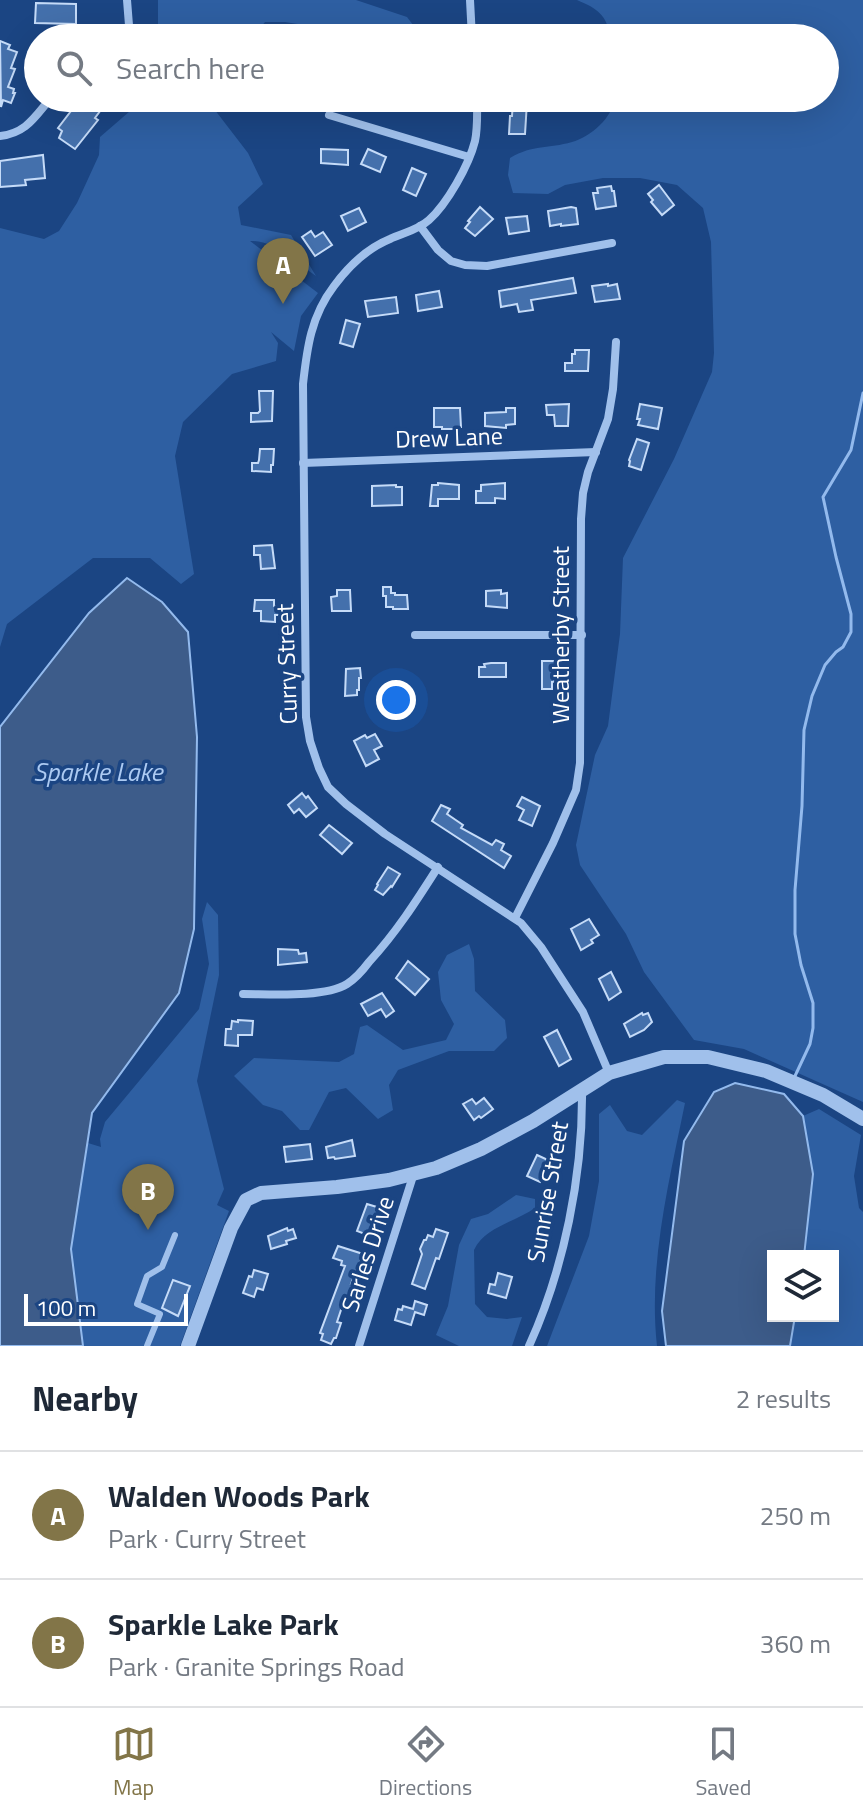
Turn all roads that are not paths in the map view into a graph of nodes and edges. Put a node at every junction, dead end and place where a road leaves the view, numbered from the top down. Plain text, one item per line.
1 (127, 0) edge
2 (470, 0) edge
3 (129, 24) edge
4 (471, 24) edge
5 (40, 112) edge
6 (476, 112) edge
7 (329, 115) dead end
8 (0, 136) edge
9 (469, 157) junction
10 (420, 226) junction
11 (612, 243) dead end
12 (616, 342) dead end
13 (596, 452) junction
14 (303, 463) junction
15 (415, 635) dead end
16 (582, 635) junction
17 (438, 867) junction
18 (515, 918) junction
19 (243, 994) dead end
20 (609, 1073) junction
21 (582, 1089) junction
22 (863, 1119) edge
23 (414, 1173) junction
24 (175, 1235) dead end
25 (147, 1346) edge
26 (188, 1346) edge
27 (359, 1346) edge
28 (529, 1346) edge

1 - 3 street
2 - 4 street
5 - 8 street
6 - 9 street
7 - 9 street
9 - 10 street
10 - 11 street
10 - 14 street, Curry Street
12 - 13 street, Weatherby Street
13 - 14 street, Drew Lane
13 - 16 street, Weatherby Street
14 - 17 street, Curry Street
15 - 16 street
16 - 18 street, Weatherby Street
17 - 18 street, Curry Street
17 - 19 street
18 - 20 street, Curry Street
20 - 21 street
20 - 22 street
21 - 23 street
21 - 28 street, Sunrise Street
23 - 26 street
23 - 27 street, Sarles Drive
24 - 25 lane

